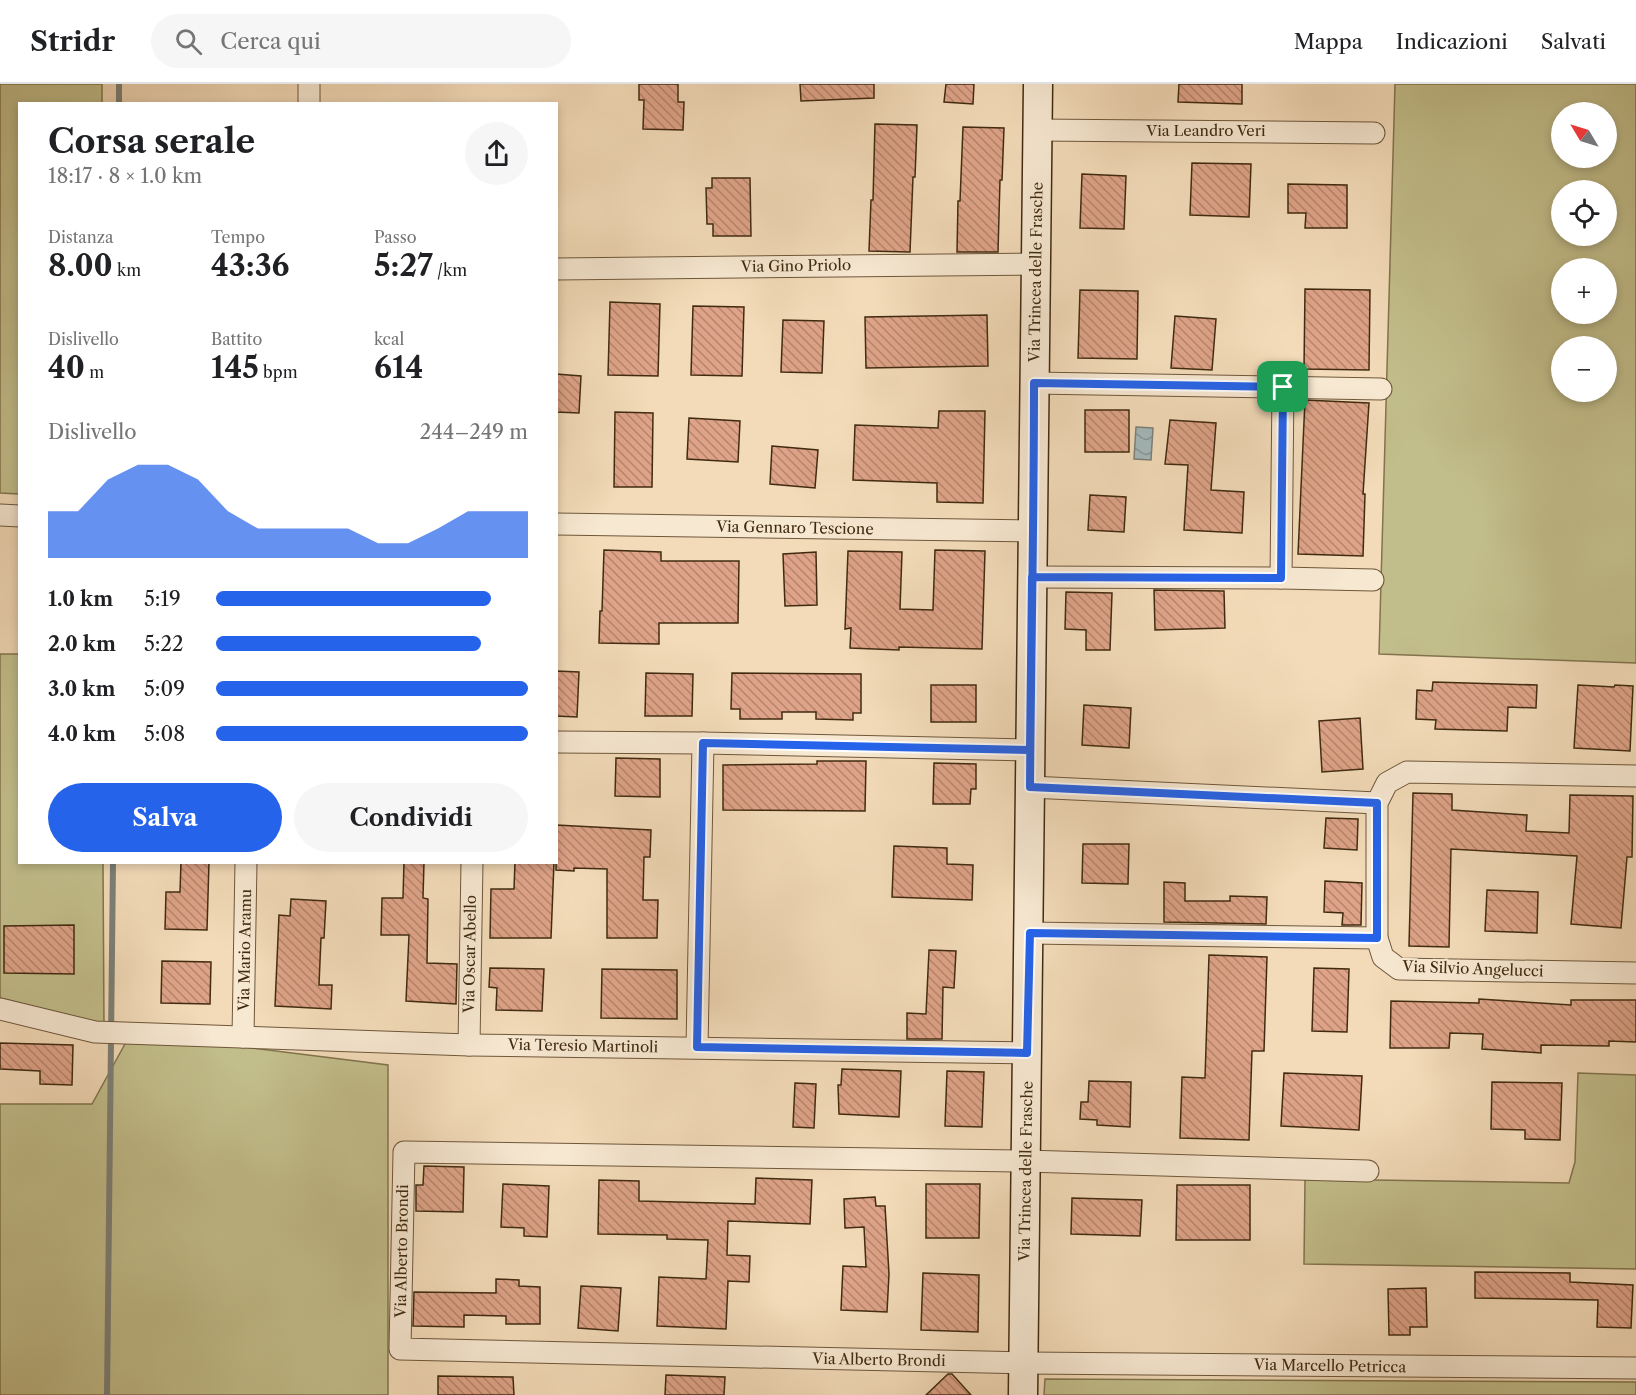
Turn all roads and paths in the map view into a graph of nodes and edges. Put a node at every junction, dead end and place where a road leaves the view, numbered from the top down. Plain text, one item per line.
1 (309, 84) edge
2 (1038, 84) edge
3 (309, 102) edge
4 (1038, 130) junction
5 (1374, 133) dead end
6 (1035, 264) junction
7 (558, 269) edge
8 (1034, 383) junction
9 (1283, 387) junction
10 (1381, 389) dead end
11 (0, 515) edge
12 (18, 516) edge
13 (558, 524) edge
14 (1034, 531) junction
15 (1032, 577) junction
16 (1281, 578) junction
17 (1373, 580) dead end
18 (558, 742) edge
19 (703, 743) junction
20 (1030, 750) junction
21 (1636, 776) edge
22 (1030, 787) junction
23 (1377, 803) junction
24 (246, 864) edge
25 (472, 864) edge
26 (1030, 933) junction
27 (1377, 938) junction
28 (1636, 973) edge
29 (0, 1009) edge
30 (243, 1037) junction
31 (469, 1044) junction
32 (697, 1047) junction
33 (1027, 1053) junction
34 (1026, 1161) junction
35 (1368, 1171) dead end
36 (1024, 1363) junction
37 (1636, 1368) edge
38 (1023, 1395) edge

1 - 3 street
2 - 4 street, Via Trincea delle Frasche
4 - 5 street, Via Leandro Veri
4 - 6 street, Via Trincea delle Frasche
6 - 7 street, Via Gino Priolo
6 - 8 street, Via Trincea delle Frasche
8 - 9 street
8 - 14 street, Via Trincea delle Frasche
9 - 10 street
9 - 16 street
11 - 12 street
13 - 14 street, Via Gennaro Tescione
14 - 15 street, Via Trincea delle Frasche
15 - 16 street
15 - 20 street, Via Trincea delle Frasche
16 - 17 street
18 - 19 street
19 - 20 street
19 - 32 street
20 - 22 street, Via Trincea delle Frasche
21 - 23 street
22 - 23 street
22 - 26 street, Via Trincea delle Frasche
23 - 27 street, Via Silvio Angelucci
24 - 30 street, Via Mario Aramu
25 - 31 street, Via Oscar Abello
26 - 27 street
26 - 33 street, Via Trincea delle Frasche
27 - 28 street, Via Silvio Angelucci
29 - 30 street, Via Teresio Martinoli
30 - 31 street, Via Teresio Martinoli
31 - 32 street, Via Teresio Martinoli
32 - 33 street, Via Teresio Martinoli
33 - 34 street, Via Trincea delle Frasche
34 - 35 street
34 - 36 street, Via Trincea delle Frasche
34 - 36 street, Via Alberto Brondi
36 - 37 street, Via Marcello Petricca
36 - 38 street, Via Trincea delle Frasche

